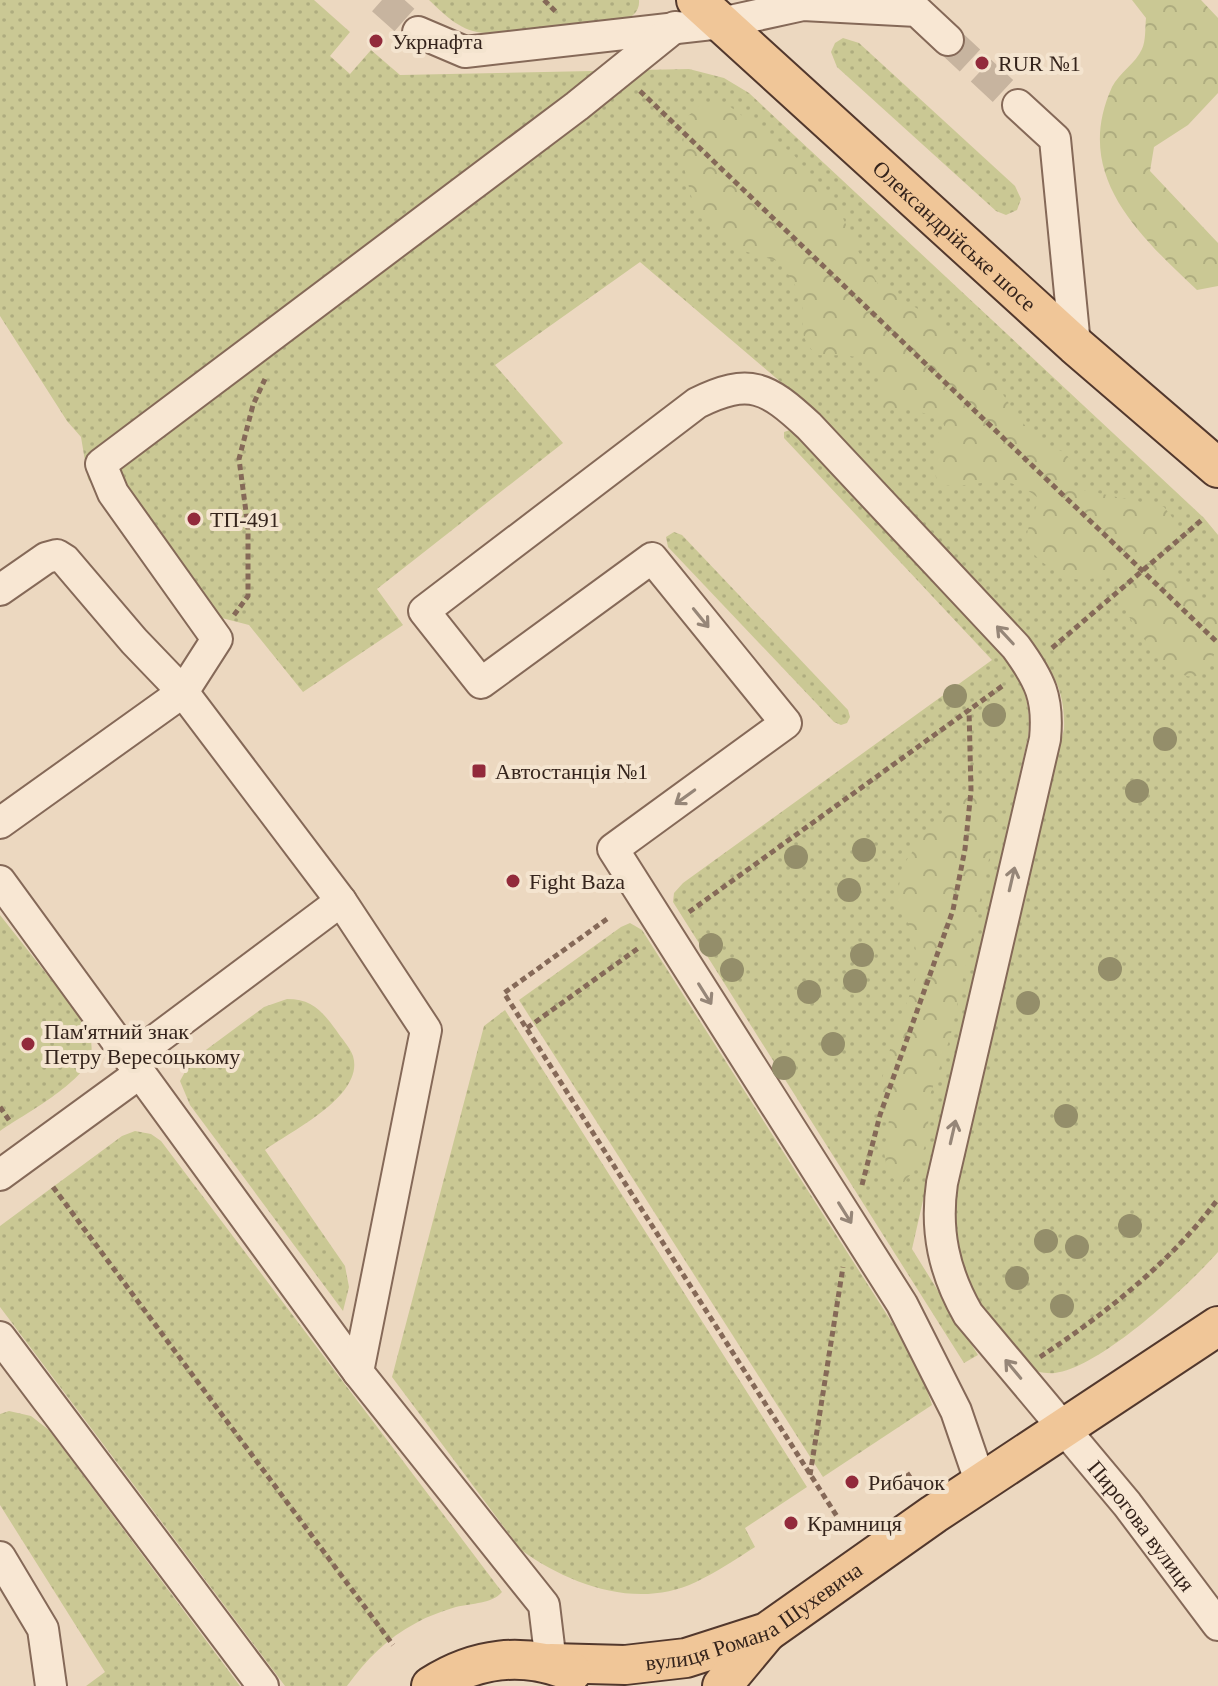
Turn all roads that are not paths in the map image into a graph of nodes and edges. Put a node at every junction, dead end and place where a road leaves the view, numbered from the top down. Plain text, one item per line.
1 (698, 17) edge
2 (418, 32) tunnel mouth
3 (948, 40) tunnel mouth
4 (1018, 105) tunnel mouth
5 (1075, 345) junction
6 (1218, 468) edge
7 (0, 590) edge
8 (183, 692) junction
9 (0, 823) edge
10 (0, 881) edge
11 (341, 901) junction
12 (135, 1066) junction
13 (0, 1175) edge
14 (1218, 1317) edge
15 (1218, 1326) edge
16 (0, 1337) edge
17 (1181, 1349) junction
18 (358, 1372) junction
19 (1064, 1428) junction
20 (981, 1484) junction
21 (0, 1557) edge
22 (1218, 1625) edge
23 (767, 1632) junction
24 (551, 1663) junction
25 (51, 1686) edge
26 (263, 1686) edge
27 (431, 1686) edge
28 (597, 1686) edge
29 (722, 1686) edge

1 - 2 street
1 - 3 street
1 - 5 main road, Олександрійське шосе
1 - 8 street
4 - 5 street
5 - 6 main road, Олександрійське шосе
7 - 8 street
8 - 9 street
8 - 11 street
10 - 12 street
11 - 12 street
11 - 18 street
12 - 13 street
12 - 18 street
14 - 17 main road
15 - 17 main road, вулиця Романа Шухевича
16 - 26 street
17 - 19 main road, вулиця Романа Шухевича
18 - 24 street
19 - 20 main road, вулиця Романа Шухевича
19 -> 20 street, Пирогова вулиця
19 - 22 street, Пирогова вулиця
20 - 23 main road, вулиця Романа Шухевича
21 - 25 street
23 - 24 main road, вулиця Романа Шухевича
23 - 29 main road
24 - 27 main road
24 - 28 main road

